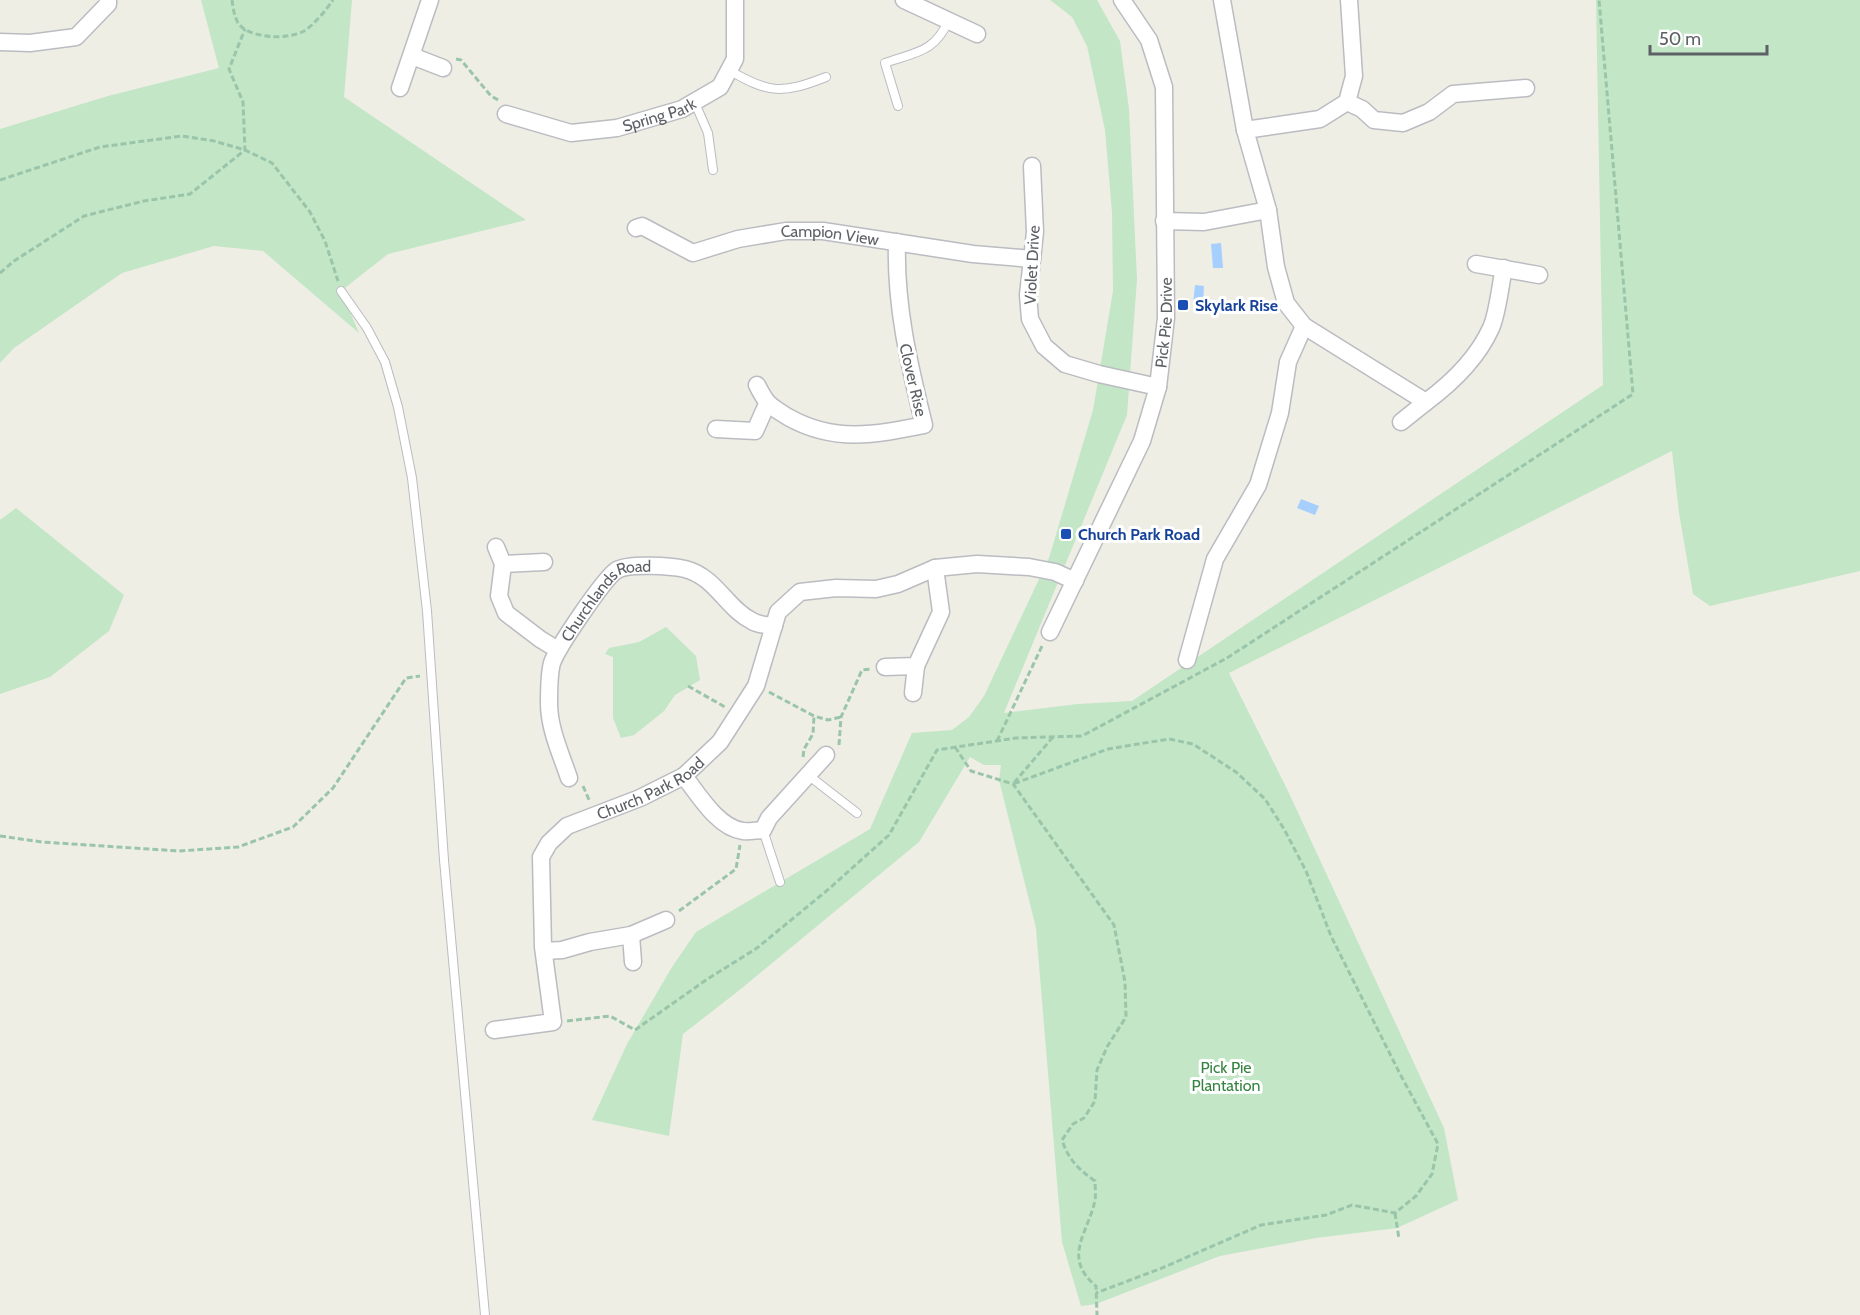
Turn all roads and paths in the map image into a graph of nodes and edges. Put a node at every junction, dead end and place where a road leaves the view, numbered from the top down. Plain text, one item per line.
1 (108, 0) edge
2 (232, 0) edge
3 (333, 0) edge
4 (430, 0) edge
5 (735, 0) edge
6 (904, 0) edge
7 (1122, 0) edge
8 (1222, 0) edge
9 (1349, 0) edge
10 (949, 20) junction
11 (245, 29) junction
12 (977, 34) dead end
13 (0, 42) edge
14 (412, 56) junction
15 (443, 68) joint
16 (729, 70) junction
17 (826, 77) dead end
18 (400, 88) dead end
19 (1526, 88) dead end
20 (1347, 102) junction
21 (694, 103) junction
22 (898, 105) dead end
23 (506, 114) joint
24 (1245, 130) junction
25 (245, 150) junction
26 (1032, 166) dead end
27 (714, 170) dead end
28 (0, 180) edge
29 (1268, 210) junction
30 (1164, 221) junction
31 (636, 228) dead end
32 (897, 242) junction
33 (1032, 259) junction
34 (1476, 264) dead end
35 (1504, 268) junction
36 (0, 273) edge
37 (1539, 275) dead end
38 (341, 291) joint
39 (1304, 326) junction
40 (756, 385) dead end
41 (1158, 387) junction
42 (1426, 402) junction
43 (766, 404) junction
44 (1401, 422) dead end
45 (716, 429) dead end
46 (496, 547) dead end
47 (544, 562) dead end
48 (503, 564) junction
49 (935, 568) junction
50 (1076, 581) junction
51 (774, 626) junction
52 (1050, 632) joint
53 (558, 650) junction
54 (1186, 660) dead end
55 (916, 666) junction
56 (885, 667) joint
57 (431, 674) junction
58 (688, 686) dead end
59 (756, 686) junction
60 (913, 693) dead end
61 (737, 714) junction
62 (814, 716) junction
63 (841, 717) junction
64 (1053, 737) dead end
65 (996, 741) dead end
66 (955, 747) dead end
67 (826, 755) joint
68 (808, 775) junction
69 (684, 776) junction
70 (569, 778) joint
71 (1013, 784) junction
72 (857, 813) dead end
73 (596, 814) junction
74 (763, 830) junction
75 (742, 831) junction
76 (0, 836) edge
77 (780, 882) dead end
78 (666, 920) joint
79 (631, 935) junction
80 (544, 951) junction
81 (633, 962) dead end
82 (494, 1029) dead end
83 (1395, 1213) junction
84 (1399, 1239) dead end
85 (1096, 1293) junction
86 (485, 1315) edge
87 (1097, 1315) edge

1 - 13 street
2 - 11 path
3 - 11 path
4 - 14 street
5 - 16 street, Spring Park
6 - 10 street
7 - 30 street, Pick Pie Drive
8 - 24 street
9 - 20 street
10 - 12 street
10 - 22 lane
11 - 25 path
14 - 15 street
14 - 18 street
15 - 23 path
16 - 17 lane
16 - 21 street, Spring Park
19 - 20 street
20 - 24 street
21 - 23 street, Spring Park
21 - 27 lane
24 - 29 street
25 - 28 path
25 - 36 path
25 - 38 path
26 - 33 street, Violet Drive
29 - 30 street
29 - 39 street
30 - 41 street, Pick Pie Drive
31 - 32 street, Campion View
32 - 33 street, Campion View
32 - 43 street, Clover Rise
33 - 41 street, Violet Drive
34 - 35 street
35 - 37 street
35 - 42 street
38 - 57 lane
39 - 42 street
39 - 54 street
40 - 43 street
41 - 50 street, Pick Pie Drive
42 - 44 street
43 - 45 street
46 - 48 street
47 - 48 street
48 - 53 street
49 - 50 street, Church Park Road
49 - 51 street, Church Park Road
49 - 55 street
50 - 52 street, Pick Pie Drive
51 - 53 street, Churchlands Road
51 - 59 street, Church Park Road
52 - 65 path
53 - 70 street, Churchlands Road
55 - 56 street
55 - 60 street
56 - 63 path
57 - 76 path
57 - 86 lane
58 - 61 path
59 - 61 street, Church Park Road
59 - 62 path
61 - 69 street, Church Park Road
62 - 63 path
62 - 68 path
63 - 67 path
64 - 71 path
66 - 71 path
67 - 68 street
68 - 72 lane
68 - 74 street
69 - 73 street, Church Park Road
69 - 75 street
70 - 73 path
71 - 83 path
71 - 85 path
73 - 80 street, Church Park Road
74 - 75 street
74 - 77 lane
75 - 78 path
78 - 79 street
79 - 80 street
79 - 81 street
80 - 82 street, Church Park Road
83 - 84 path
83 - 85 path
85 - 87 path

